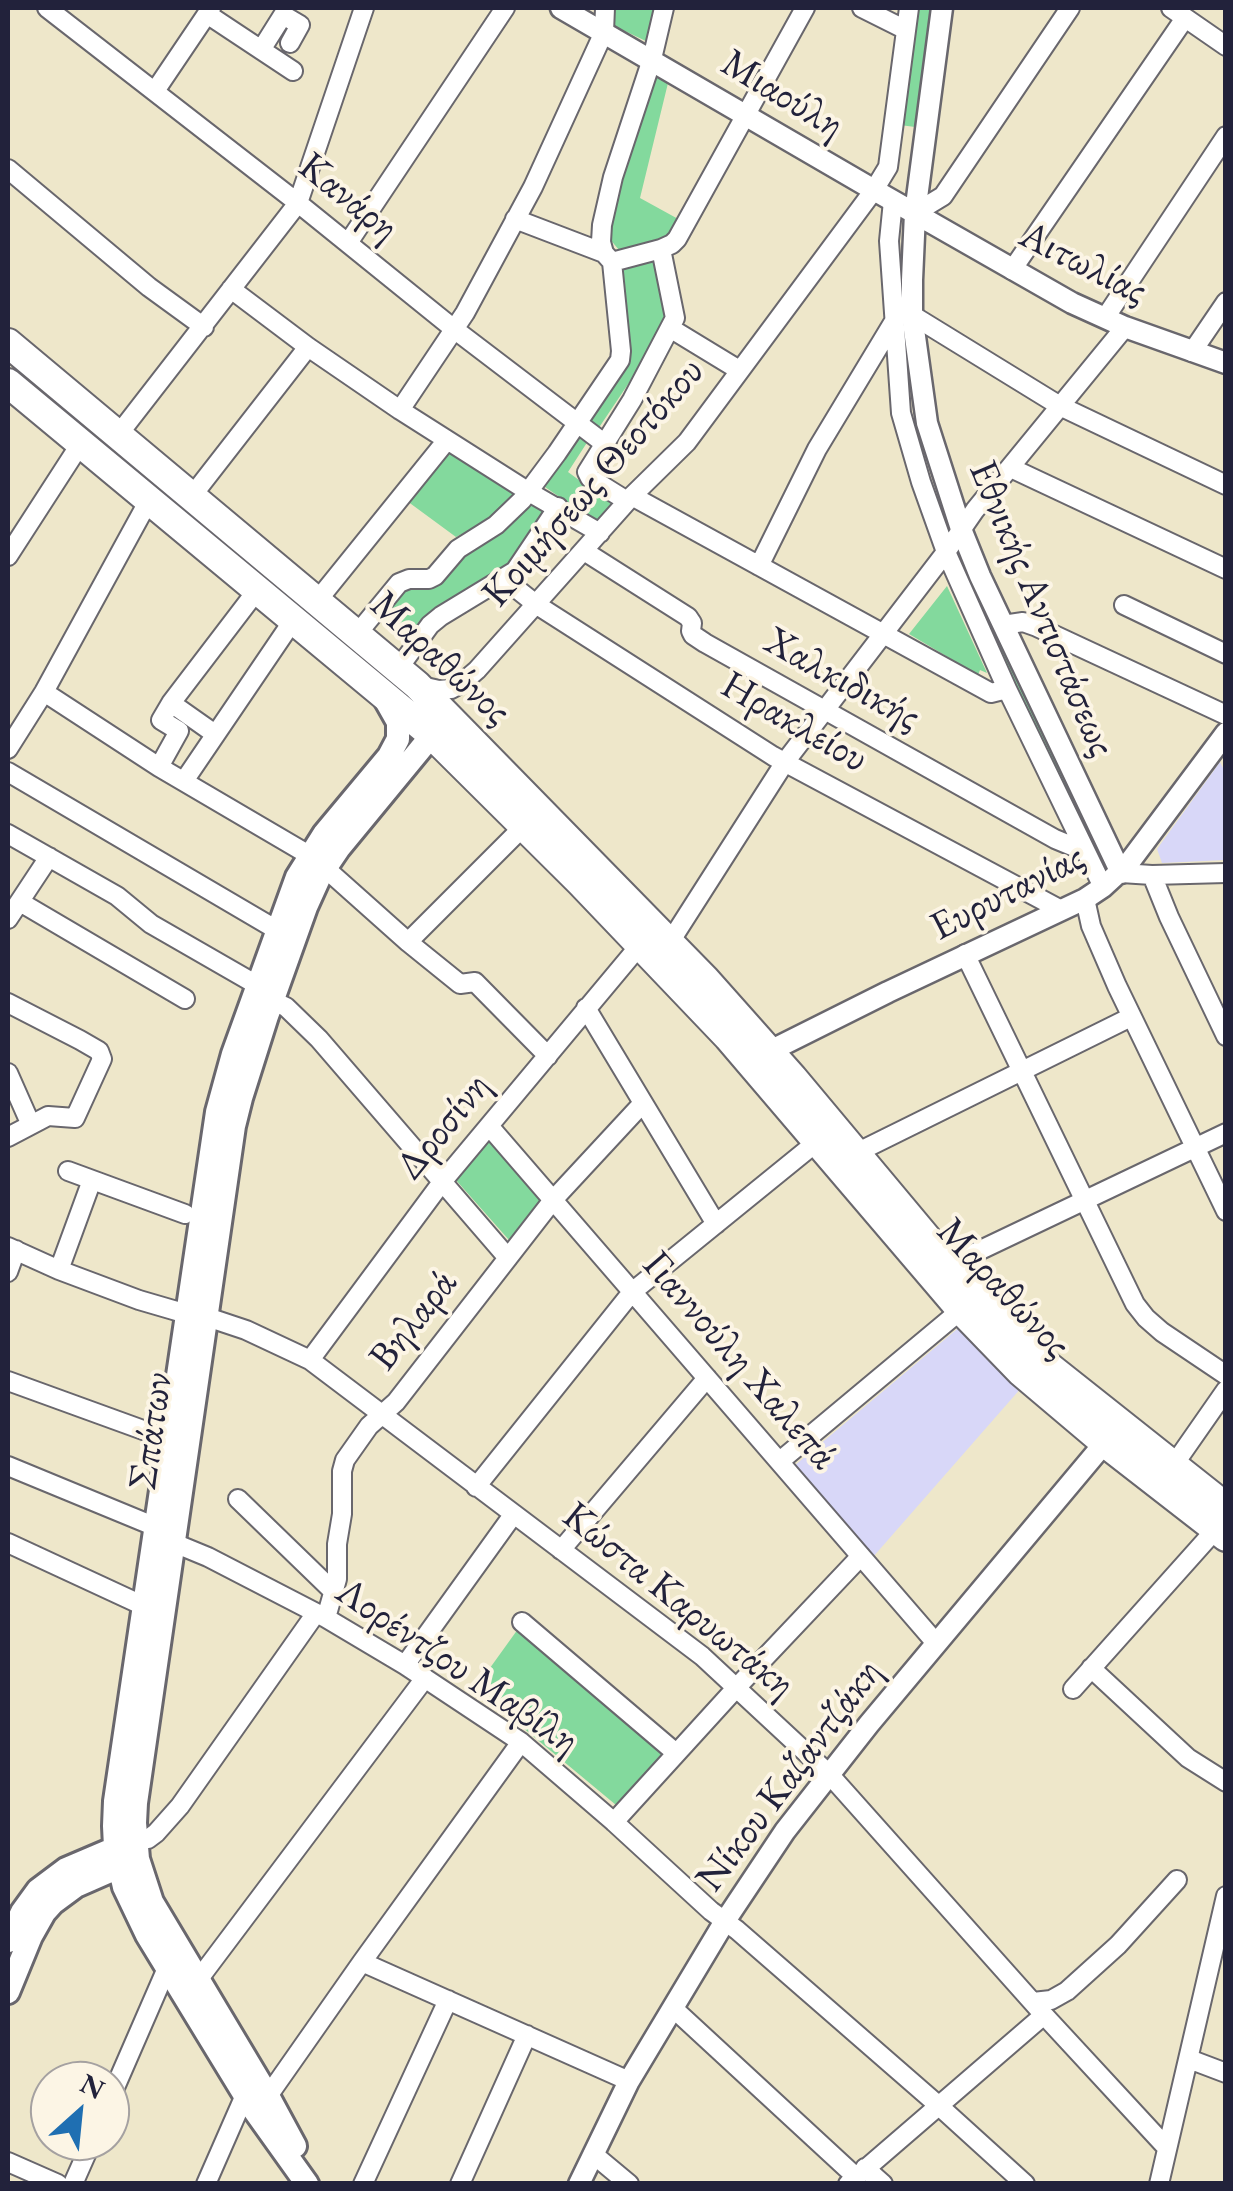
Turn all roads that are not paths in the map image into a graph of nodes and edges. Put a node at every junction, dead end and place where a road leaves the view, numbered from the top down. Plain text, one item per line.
1 (47, 8) edge
2 (364, 8) edge
3 (505, 8) edge
4 (561, 8) edge
5 (605, 8) edge
6 (664, 8) edge
7 (805, 8) edge
8 (862, 8) edge
9 (909, 8) edge
10 (942, 8) edge
11 (1070, 8) edge
12 (209, 10) edge
13 (1178, 12) edge
14 (906, 30) junction
15 (604, 32) junction
16 (290, 43) dead end
17 (1226, 46) edge
18 (261, 50) junction
19 (652, 59) junction
20 (293, 70) dead end
21 (155, 91) junction
22 (746, 115) junction
23 (1226, 136) edge
24 (8, 169) edge
25 (874, 190) junction
26 (893, 201) junction
27 (298, 203) junction
28 (915, 213) junction
29 (515, 219) junction
30 (348, 243) junction
31 (660, 249) junction
32 (608, 258) junction
33 (1012, 270) junction
34 (232, 289) junction
35 (1226, 302) edge
36 (1105, 318) junction
37 (903, 319) junction
38 (204, 327) junction
39 (1126, 327) junction
40 (670, 328) junction
41 (454, 329) junction
42 (14, 346) edge
43 (308, 347) junction
44 (1192, 352) junction
45 (1226, 363) edge
46 (738, 370) junction
47 (15, 390) edge
48 (1060, 406) junction
49 (400, 410) junction
50 (577, 424) junction
51 (118, 435) junction
52 (447, 440) junction
53 (81, 443) junction
54 (605, 444) junction
55 (1011, 468) junction
56 (1226, 485) edge
57 (529, 492) junction
58 (192, 496) junction
59 (629, 499) junction
60 (149, 500) junction
61 (558, 507) junction
62 (961, 529) junction
63 (600, 533) junction
64 (584, 551) junction
65 (946, 552) junction
66 (8, 556) edge
67 (759, 566) junction
68 (1226, 569) edge
69 (504, 578) junction
70 (258, 589) junction
71 (316, 601) junction
72 (537, 605) junction
73 (1124, 605) dead end
74 (294, 619) junction
75 (1003, 625) junction
76 (884, 632) junction
77 (356, 634) junction
78 (1226, 654) edge
79 (370, 681) junction
80 (415, 684) junction
81 (1007, 688) junction
82 (44, 692) junction
83 (824, 711) junction
84 (1226, 715) edge
85 (184, 723) junction
86 (215, 734) junction
87 (432, 735) junction
88 (1224, 741) edge
89 (8, 749) edge
90 (785, 762) junction
91 (160, 767) junction
92 (8, 772) edge
93 (184, 782) junction
94 (524, 826) junction
95 (8, 834) edge
96 (1084, 851) junction
97 (49, 857) junction
98 (317, 861) junction
99 (1121, 873) junction
100 (1226, 873) edge
101 (1152, 875) junction
102 (1103, 887) junction
103 (1085, 900) junction
104 (20, 902) junction
105 (1061, 910) junction
106 (8, 919) edge
107 (277, 930) junction
108 (408, 942) junction
109 (670, 942) junction
110 (640, 944) junction
111 (966, 954) junction
112 (265, 993) junction
113 (186, 1000) dead end
114 (8, 1002) edge
115 (586, 1008) junction
116 (1131, 1017) junction
117 (1226, 1036) edge
118 (548, 1056) junction
119 (760, 1058) junction
120 (1022, 1071) junction
121 (9, 1086) edge
122 (643, 1103) junction
123 (31, 1125) junction
124 (489, 1126) junction
125 (1226, 1133) edge
126 (8, 1138) edge
127 (818, 1142) junction
128 (1194, 1147) junction
129 (856, 1153) junction
130 (68, 1171) dead end
131 (92, 1180) junction
132 (442, 1182) junction
133 (553, 1200) junction
134 (1085, 1201) junction
135 (1226, 1211) edge
136 (185, 1214) dead end
137 (716, 1224) junction
138 (12, 1248) edge
139 (508, 1258) junction
140 (949, 1265) junction
141 (52, 1267) junction
142 (8, 1272) edge
143 (632, 1292) junction
144 (961, 1310) junction
145 (197, 1316) junction
146 (310, 1360) junction
147 (1226, 1375) edge
148 (707, 1378) junction
149 (8, 1381) edge
150 (1226, 1390) edge
151 (382, 1415) junction
152 (154, 1434) dead end
153 (1112, 1434) junction
154 (780, 1462) junction
155 (8, 1466) edge
156 (1172, 1466) junction
157 (476, 1487) junction
158 (238, 1500) dead end
159 (513, 1515) junction
160 (1222, 1524) edge
161 (165, 1535) junction
162 (8, 1543) edge
163 (560, 1550) junction
164 (861, 1556) junction
165 (334, 1592) junction
166 (144, 1606) junction
167 (321, 1616) junction
168 (522, 1622) dead end
169 (936, 1643) junction
170 (405, 1665) junction
171 (1091, 1668) junction
172 (425, 1678) junction
173 (737, 1687) junction
174 (1073, 1689) dead end
175 (521, 1742) junction
176 (676, 1753) junction
177 (829, 1774) junction
178 (1226, 1782) edge
179 (614, 1822) junction
180 (127, 1853) junction
181 (1176, 1880) dead end
182 (1226, 1896) edge
183 (725, 1921) junction
184 (8, 1941) edge
185 (362, 1962) junction
186 (167, 1968) junction
187 (198, 1980) junction
188 (8, 1992) edge
189 (448, 2000) junction
190 (672, 2008) junction
191 (1038, 2008) junction
192 (526, 2035) junction
193 (1189, 2059) junction
194 (127, 2061) edge
195 (1226, 2073) edge
196 (628, 2082) junction
197 (257, 2096) junction
198 (938, 2105) junction
199 (1167, 2148) junction
200 (592, 2154) junction
201 (83, 2161) edge
202 (8, 2162) edge
203 (856, 2176) edge
204 (58, 2184) edge
205 (73, 2184) edge
206 (206, 2184) edge
207 (307, 2184) edge
208 (315, 2184) edge
209 (364, 2184) edge
210 (460, 2184) edge
211 (579, 2184) edge
212 (629, 2184) edge
213 (882, 2184) edge
214 (1025, 2184) edge
215 (1158, 2184) edge

1 - 21 street, Κανάρη
2 - 27 street
3 - 30 street
4 - 15 street, Μιαούλη
5 - 15 street
6 - 19 street
7 - 22 street
8 - 14 street
9 - 14 street, Κοιμήσεως Θεοτόκου
10 - 28 street, Εθνικής Αντιστάσεως
11 - 28 street
12 - 18 street
12 - 21 street
13 - 17 street
13 - 33 street
14 - 25 street, Κοιμήσεως Θεοτόκου
15 - 19 street, Μιαούλη
15 - 29 street
16 - 18 street
18 - 20 street
19 - 22 street, Μιαούλη
19 - 32 street
21 - 27 street, Κανάρη
22 - 25 street, Μιαούλη
22 - 31 street
23 - 36 street
24 - 38 street
25 - 26 street, Μιαούλη
25 - 46 street, Κοιμήσεως Θεοτόκου
26 - 28 street, Μιαούλη
26 - 37 street
27 - 30 street, Κανάρη
27 - 34 street
28 - 33 street, Αιτωλίας
28 - 37 street, Εθνικής Αντιστάσεως
29 - 32 street
29 - 41 street
30 - 41 street, Κανάρη
31 - 32 street
31 - 40 street
32 - 50 street
33 - 36 street, Αιτωλίας
34 - 38 street
34 - 43 street
35 - 44 street
36 - 39 street, Αιτωλίας
37 - 48 street
37 - 62 street, Εθνικής Αντιστάσεως
37 - 65 street
37 - 67 street
38 - 51 street
39 - 44 street, Αιτωλίας
39 - 48 street
40 - 46 street
40 - 54 street
41 - 49 street
41 - 50 street, Κανάρη
42 - 51 main road, Μαραθώνος
43 - 49 street
43 - 58 street
44 - 45 street, Αιτωλίας
46 - 59 street, Κοιμήσεως Θεοτόκου
47 - 53 main road, Μαραθώνος
48 - 55 street
48 - 56 street
49 - 52 street
50 - 54 street, Κανάρη
50 - 57 street
51 - 58 main road, Μαραθώνος
52 - 57 street
52 - 71 street
53 - 60 main road, Μαραθώνος
53 - 66 street
54 - 59 street
55 - 62 street
55 - 68 street
57 - 61 street
57 - 77 street
58 - 71 main road, Μαραθώνος
59 - 63 street, Κοιμήσεως Θεοτόκου
59 - 67 street
60 - 70 main road, Μαραθώνος
60 - 82 street
61 - 63 street
61 - 69 street
62 - 65 street
62 - 75 street, Εθνικής Αντιστάσεως
63 - 64 street, Κοιμήσεως Θεοτόκου
64 - 72 street, Κοιμήσεως Θεοτόκου
64 - 83 street, Χαλκιδικής
65 - 76 street
65 - 81 street
67 - 76 street
69 - 72 street, Ηρακλείου
69 - 80 street
70 - 74 main road, Μαραθώνος
70 - 85 street
71 - 77 main road, Μαραθώνος
72 - 80 street, Κοιμήσεως Θεοτόκου
72 - 90 street, Ηρακλείου
73 - 78 street
74 - 79 main road, Μαραθώνος
74 - 86 street
75 - 84 street
75 - 99 street, Εθνικής Αντιστάσεως
76 - 81 street
76 - 83 street
77 - 80 main road, Μαραθώνος
79 - 87 main road, Μαραθώνος
79 - 98 main road, Σπάτων
80 - 87 main road
80 - 109 main road, Μαραθώνος
81 - 96 street
82 - 89 street
82 - 91 street
83 - 90 street
83 - 96 street, Χαλκιδικής
85 - 86 street
85 - 91 street
86 - 93 street
87 - 94 main road, Μαραθώνος
87 - 98 main road, Σπάτων
88 - 99 street, Ευρυτανίας
90 - 105 street, Ηρακλείου
90 - 109 street
91 - 93 street
92 - 107 street
93 - 98 street
94 - 108 street
94 - 110 main road, Μαραθώνος
95 - 97 street
96 - 102 street
97 - 104 street
97 - 112 street
98 - 107 main road, Σπάτων
98 - 108 street
98 - 112 main road, Σπάτων
99 - 101 street
99 - 102 street, Ευρυτανίας
100 - 101 street
101 - 117 street
102 - 103 street, Ευρυτανίας
103 - 105 street, Ευρυτανίας
103 - 116 street
104 - 106 street
104 - 113 street
105 - 111 street, Ευρυτανίας
107 - 112 main road, Σπάτων
108 - 118 street
109 - 119 main road, Μαραθώνος
110 - 115 street, Δροσίνη
110 - 119 main road, Μαραθώνος
111 - 119 street, Ευρυτανίας
111 - 120 street
112 - 132 street
112 - 145 main road, Σπάτων
114 - 123 street
115 - 118 street, Δροσίνη
115 - 122 street
116 - 120 street
116 - 128 street
118 - 124 street, Δροσίνη
119 - 127 main road, Μαραθώνος
119 - 129 main road, Μαραθώνος
120 - 129 street
120 - 134 street
121 - 123 street
122 - 133 street, Βηλαρά
122 - 137 street
123 - 126 street
124 - 132 street, Δροσίνη
124 - 133 street, Γιαννούλη Χαλεπά
125 - 128 street
127 - 137 street
127 - 144 main road, Μαραθώνος
128 - 134 street
128 - 135 street
129 - 140 main road, Μαραθώνος
130 - 131 street
131 - 136 street
131 - 141 street
132 - 139 street
132 - 146 street, Δροσίνη
133 - 139 street, Βηλαρά
133 - 143 street, Γιαννούλη Χαλεπά
134 - 140 street
134 - 147 street
137 - 143 street
138 - 141 street, Κώστα Καρυωτάκη
138 - 142 street
139 - 151 street, Βηλαρά
140 - 153 main road, Μαραθώνος
141 - 145 street, Κώστα Καρυωτάκη
143 - 148 street, Γιαννούλη Χαλεπά
143 - 157 street
144 - 153 main road, Μαραθώνος
144 - 154 street
145 - 146 street, Κώστα Καρυωτάκη
145 - 161 main road, Σπάτων
146 - 151 street, Κώστα Καρυωτάκη
148 - 154 street, Γιαννούλη Χαλεπά
148 - 163 street
149 - 152 street
150 - 156 street
151 - 157 street, Κώστα Καρυωτάκη
151 - 165 street, Βηλαρά
153 - 156 main road, Μαραθώνος
153 - 160 main road, Μαραθώνος
153 - 169 street, Νίκου Καζαντζάκη
154 - 164 street, Γιαννούλη Χαλεπά
155 - 161 street, Λορέντζου Μαβίλη
156 - 160 main road, Μαραθώνος
157 - 159 street, Κώστα Καρυωτάκη
158 - 165 street
159 - 163 street, Κώστα Καρυωτάκη
159 - 170 street
160 - 171 street
161 - 166 main road, Σπάτων
161 - 167 street, Λορέντζου Μαβίλη
161 - 180 main road, Σπάτων
162 - 166 street
163 - 173 street, Κώστα Καρυωτάκη
164 - 169 street, Γιαννούλη Χαλεπά
164 - 173 street
165 - 167 street, Βηλαρά
166 - 180 main road, Σπάτων
167 - 170 street, Λορέντζου Μαβίλη
167 - 180 street, Βηλαρά
168 - 176 street
169 - 177 street, Νίκου Καζαντζάκη
170 - 172 street, Λορέντζου Μαβίλη
171 - 174 street
171 - 178 street
172 - 175 street, Λορέντζου Μαβίλη
172 - 187 street
173 - 176 street
173 - 177 street, Κώστα Καρυωτάκη
175 - 179 street, Λορέντζου Μαβίλη
175 - 185 street
176 - 179 street
177 - 183 street, Νίκου Καζαντζάκη
177 - 191 street, Κώστα Καρυωτάκη
179 - 183 street, Λορέντζου Μαβίλη
180 - 184 main road
180 - 186 main road, Σπάτων
180 - 187 main road, Σπάτων
180 - 188 main road
181 - 191 street
182 - 193 street
183 - 190 street, Νίκου Καζαντζάκη
183 - 198 street, Λορέντζου Μαβίλη
185 - 189 street
185 - 197 street
186 - 194 street
186 - 197 main road, Σπάτων
187 - 197 main road, Σπάτων
189 - 192 street
189 - 209 street
190 - 196 street, Νίκου Καζαντζάκη
190 - 203 street
191 - 198 street
191 - 199 street, Κώστα Καρυωτάκη
192 - 196 street
192 - 210 street
193 - 195 street
193 - 199 street
196 - 200 street, Νίκου Καζαντζάκη
197 - 206 street
197 - 207 main road, Σπάτων
197 - 208 main road, Σπάτων
198 - 203 street
198 - 214 street, Λορέντζου Μαβίλη
199 - 215 street
200 - 211 street, Νίκου Καζαντζάκη
200 - 212 street
201 - 205 street
202 - 204 street
203 - 213 street

